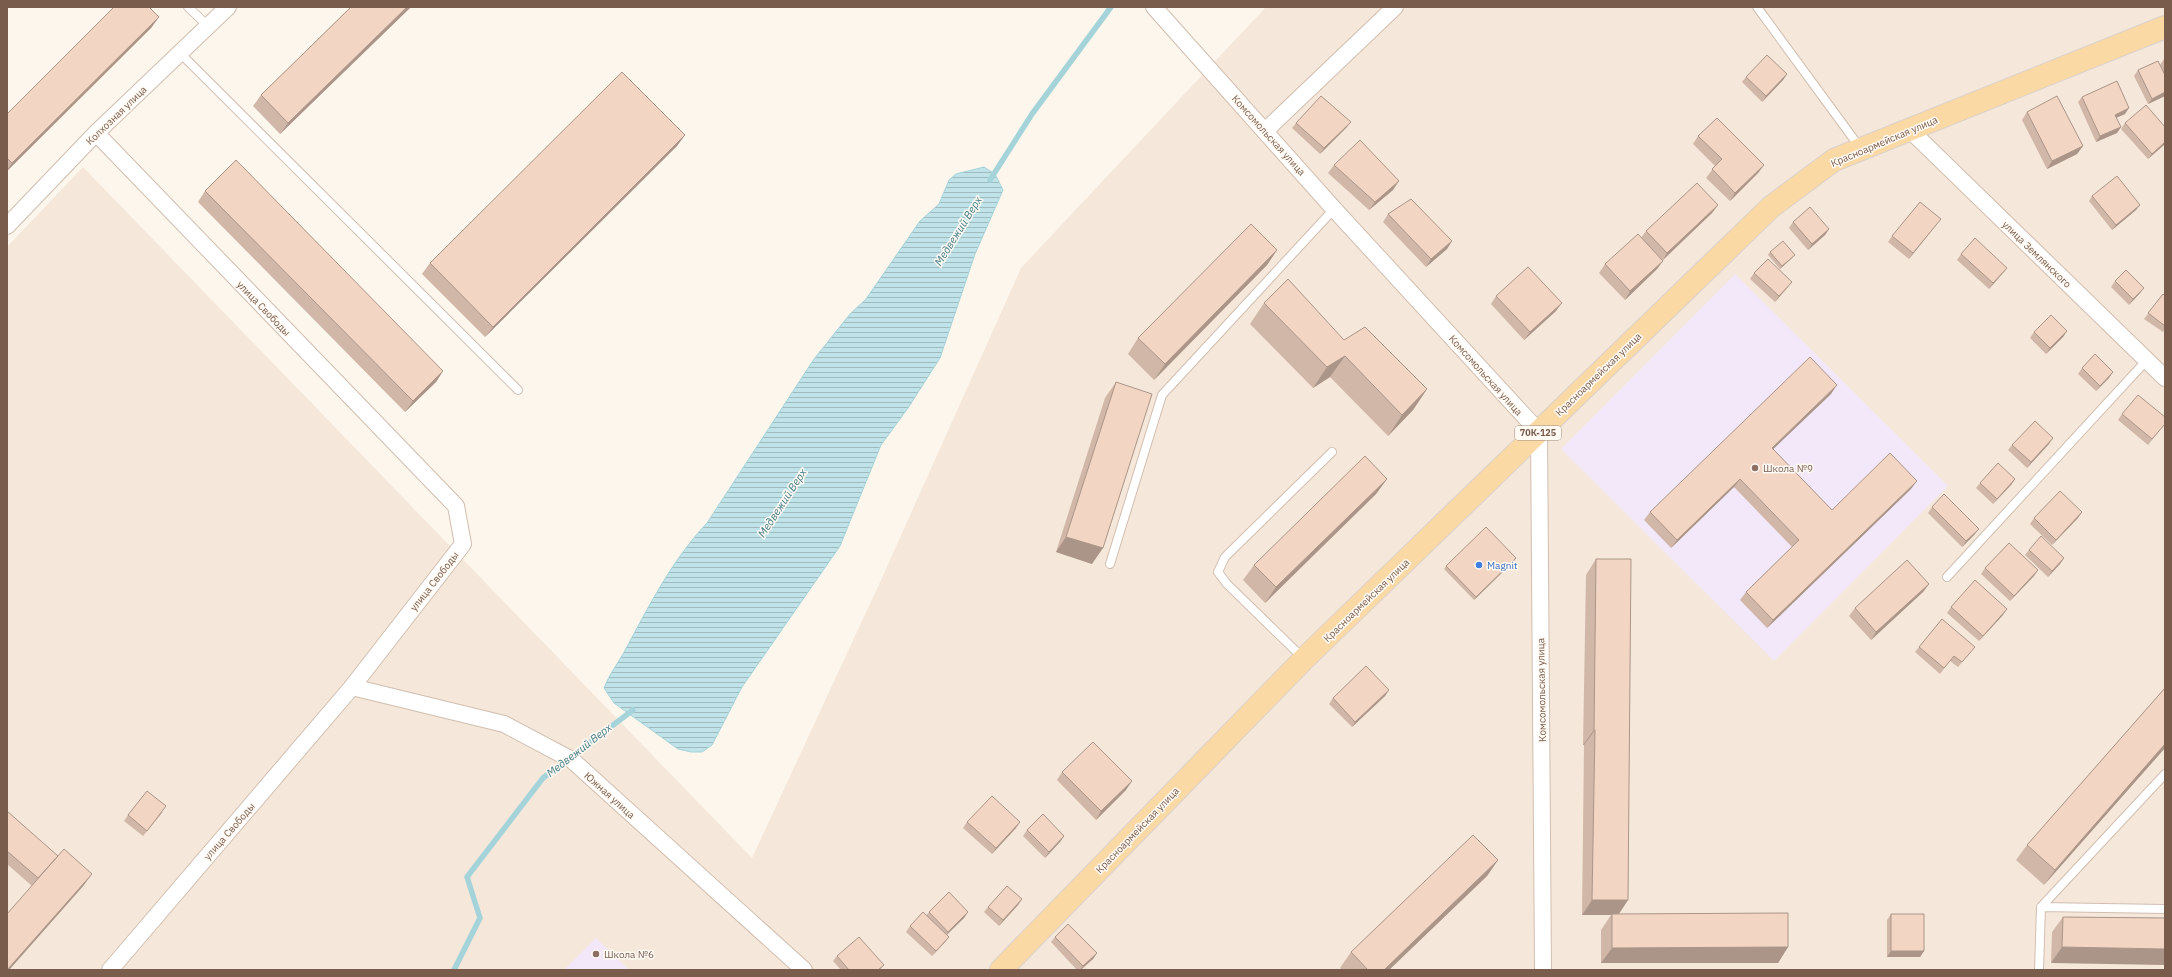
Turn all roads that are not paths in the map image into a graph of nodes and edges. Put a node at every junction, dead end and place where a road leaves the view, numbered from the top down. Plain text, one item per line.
1 (188, 7) edge
2 (228, 7) edge
3 (1154, 7) edge
4 (1395, 7) edge
5 (1757, 7) edge
6 (208, 26) junction
7 (2165, 27) edge
8 (180, 53) junction
9 (1265, 130) junction
10 (1909, 130) junction
11 (96, 133) junction
12 (1861, 149) junction
13 (1334, 209) junction
14 (7, 226) edge
15 (2146, 361) junction
16 (2165, 378) edge
17 (518, 390) dead end
18 (1539, 432) junction
19 (1332, 452) dead end
20 (1110, 564) dead end
21 (1947, 577) dead end
22 (1304, 659) junction
23 (352, 687) junction
24 (2165, 774) edge
25 (2041, 907) junction
26 (2165, 910) edge
27 (110, 970) edge
28 (804, 970) edge
29 (1000, 970) edge
30 (1543, 970) edge
31 (2039, 970) edge

1 - 6 lane
2 - 6 street, Колхозная улица
3 - 9 street, Комсомольская улица
4 - 9 street
5 - 12 lane
6 - 8 street, Колхозная улица
7 - 10 main road, Красноармейская улица / 70К-125
8 - 11 street, Колхозная улица
8 - 17 lane
9 - 13 street, Комсомольская улица
10 - 12 main road, Красноармейская улица / 70К-125
10 - 15 street, улица Землянского
11 - 14 street, Колхозная улица
11 - 23 street, улица Свободы
12 - 18 main road, Красноармейская улица / 70К-125
13 - 18 street, Комсомольская улица
13 - 20 lane
15 - 16 street, улица Землянского
15 - 21 lane
18 - 22 main road, Красноармейская улица / 70К-125
18 - 30 street, Комсомольская улица
19 - 22 lane
22 - 29 main road, Красноармейская улица / 70К-125
23 - 27 street, улица Свободы
23 - 28 street, Южная улица
24 - 25 lane
25 - 26 lane
25 - 31 lane

